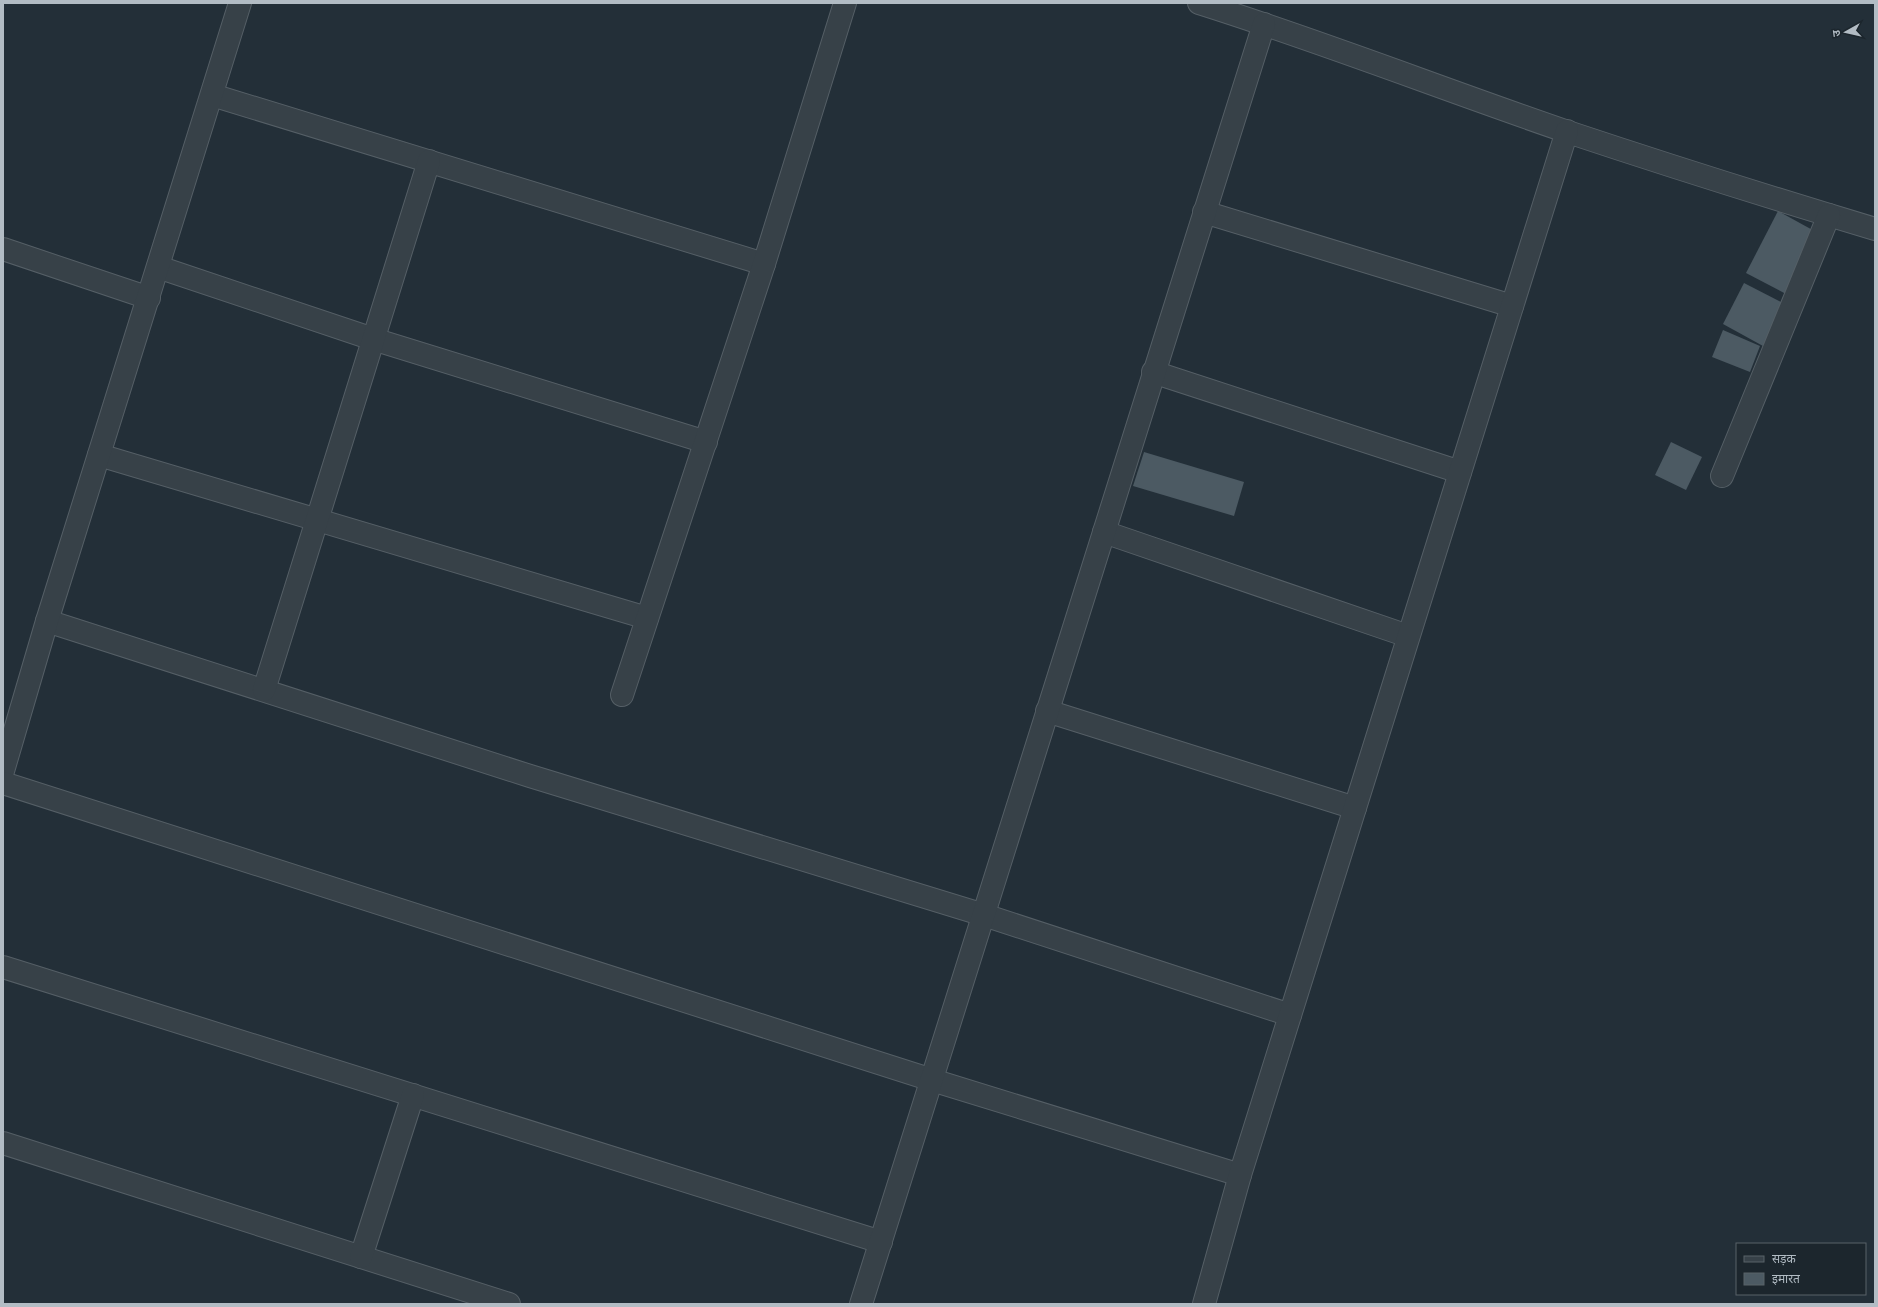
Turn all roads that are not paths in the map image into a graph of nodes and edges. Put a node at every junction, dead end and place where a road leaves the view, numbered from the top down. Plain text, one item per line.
1 (240, 3) edge
2 (845, 3) edge
3 (1199, 3) edge
4 (1264, 24) junction
5 (212, 95) junction
6 (1567, 131) junction
7 (429, 161) junction
8 (1204, 212) junction
9 (1829, 215) junction
10 (1875, 229) edge
11 (3, 249) edge
12 (764, 264) junction
13 (158, 267) junction
14 (149, 298) junction
15 (1512, 306) junction
16 (374, 339) junction
17 (1153, 372) junction
18 (706, 442) junction
19 (100, 455) junction
20 (1460, 472) junction
21 (1722, 476) dead end
22 (317, 521) junction
23 (1104, 532) junction
24 (647, 618) junction
25 (47, 621) junction
26 (1408, 636) junction
27 (264, 690) junction
28 (622, 695) dead end
29 (1047, 711) junction
30 (3, 771) edge
31 (3, 783) edge
32 (1355, 808) junction
33 (984, 915) junction
34 (3, 967) edge
35 (1290, 1016) junction
36 (932, 1080) junction
37 (413, 1095) junction
38 (3, 1143) edge
39 (1240, 1175) junction
40 (881, 1242) junction
41 (361, 1257) junction
42 (509, 1304) edge
43 (861, 1304) edge
44 (1204, 1304) edge

1 - 5 street
2 - 12 street
3 - 4 street
4 - 6 street
4 - 8 street
5 - 7 street
5 - 13 street
6 - 9 street
6 - 15 street
7 - 12 street
7 - 16 street
8 - 15 street
8 - 17 street
9 - 10 street
9 - 21 street
11 - 14 street
12 - 18 street
13 - 14 street
13 - 16 street
14 - 19 street
15 - 20 street
16 - 18 street
16 - 22 street
17 - 20 street
17 - 23 street
18 - 24 street
19 - 22 street
19 - 25 street
20 - 26 street
22 - 24 street
22 - 27 street
23 - 26 street
23 - 29 street
24 - 28 street
25 - 27 street
25 - 30 street
26 - 32 street
27 - 33 street
29 - 32 street
29 - 33 street
31 - 36 street
32 - 35 street
33 - 35 street
33 - 36 street
34 - 37 street
35 - 39 street
36 - 39 street
36 - 40 street
37 - 40 street
37 - 41 street
38 - 41 street
39 - 44 street
40 - 43 street
41 - 42 street

